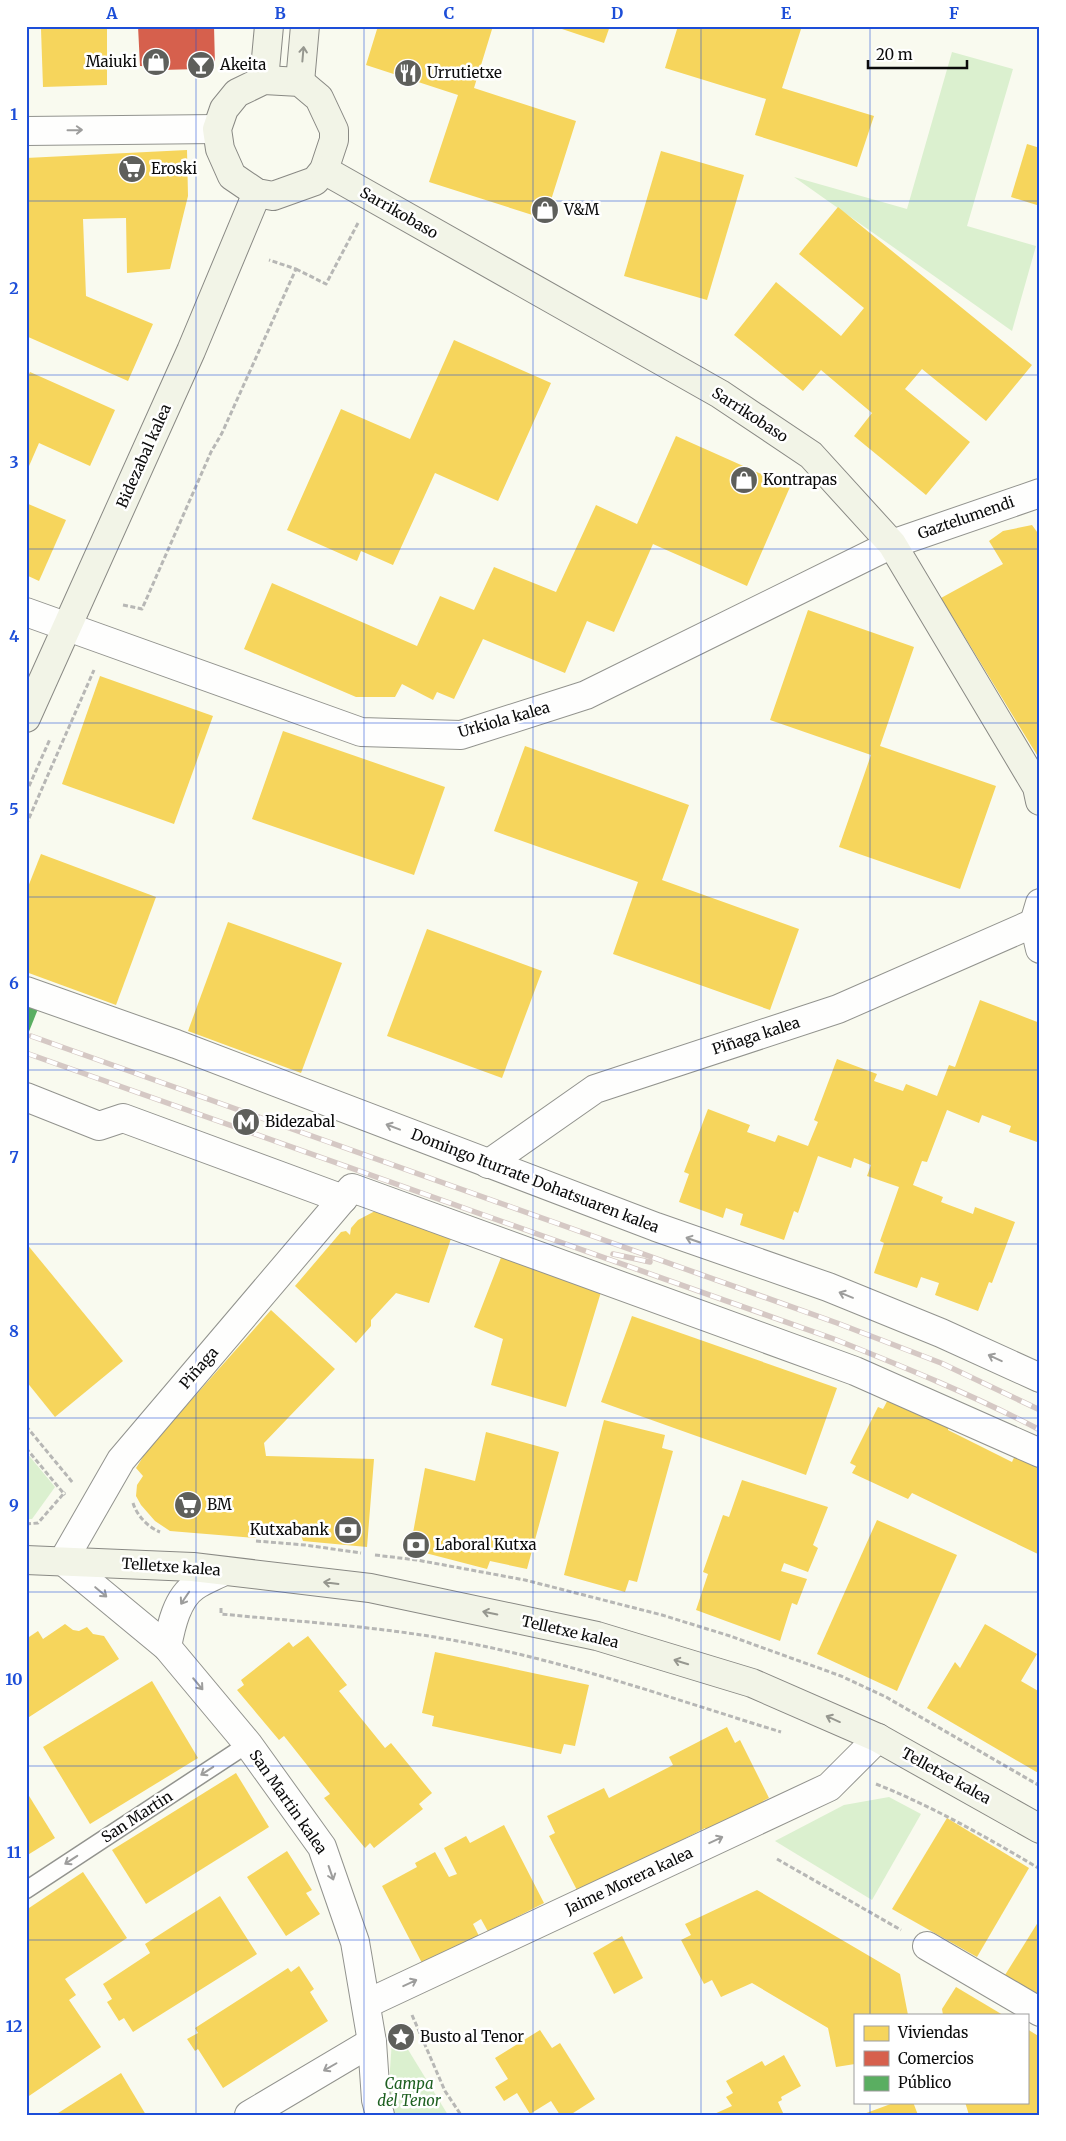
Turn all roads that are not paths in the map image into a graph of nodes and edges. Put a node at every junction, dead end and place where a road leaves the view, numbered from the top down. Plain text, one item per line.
1 (269, 26) edge
2 (305, 26) edge
3 (264, 80) junction
4 (300, 82) junction
5 (218, 128) junction
6 (26, 131) edge
7 (324, 170) junction
8 (257, 193) junction
9 (1040, 493) edge
10 (892, 544) junction
11 (26, 612) edge
12 (67, 626) junction
13 (26, 718) edge
14 (1040, 801) edge
15 (1038, 925) edge
16 (26, 991) edge
17 (26, 1098) edge
18 (488, 1164) junction
19 (348, 1194) junction
20 (1040, 1378) edge
21 (1040, 1453) edge
22 (26, 1560) edge
23 (63, 1561) junction
24 (224, 1571) junction
25 (167, 1647) junction
26 (878, 1738) junction
27 (248, 1744) junction
28 (1040, 1828) edge
29 (26, 1890) edge
30 (927, 1946) road end
31 (366, 2004) junction
32 (1040, 2012) edge
33 (372, 2042) junction
34 (248, 2115) edge
35 (380, 2115) edge

1 - 3 street
4 -> 2 street
3 - 4 street
3 - 5 street
4 - 7 street
6 -> 5 street
5 - 8 street
7 - 8 street
7 - 10 street, Sarrikobaso
8 - 12 street, Bidezabal kalea
9 - 10 street, Gaztelumendi
10 - 12 street, Urkiola kalea
10 - 14 street, Sarrikobaso
11 - 12 street, Urkiola kalea
12 - 13 street, Bidezabal kalea
15 - 18 street, Piñaga kalea
18 -> 16 street, Domingo Iturrate Dohatsuaren kalea
17 - 19 street
20 -> 18 street, Domingo Iturrate Dohatsuaren kalea
19 - 21 street
19 - 23 street, Piñaga
22 - 23 street, Telletxe kalea
23 - 24 street, Telletxe kalea
23 -> 25 street, San Martin kalea
24 -> 25 street
26 -> 24 street, Telletxe kalea
25 -> 27 street, San Martin kalea
26 - 28 street, Telletxe kalea
31 -> 26 street, Jaime Morera kalea
27 -> 29 lane, San Martin
27 -> 31 street, San Martin kalea
30 - 32 street
31 - 33 street, San Martin kalea
33 -> 34 street
33 - 35 street, San Martin kalea

